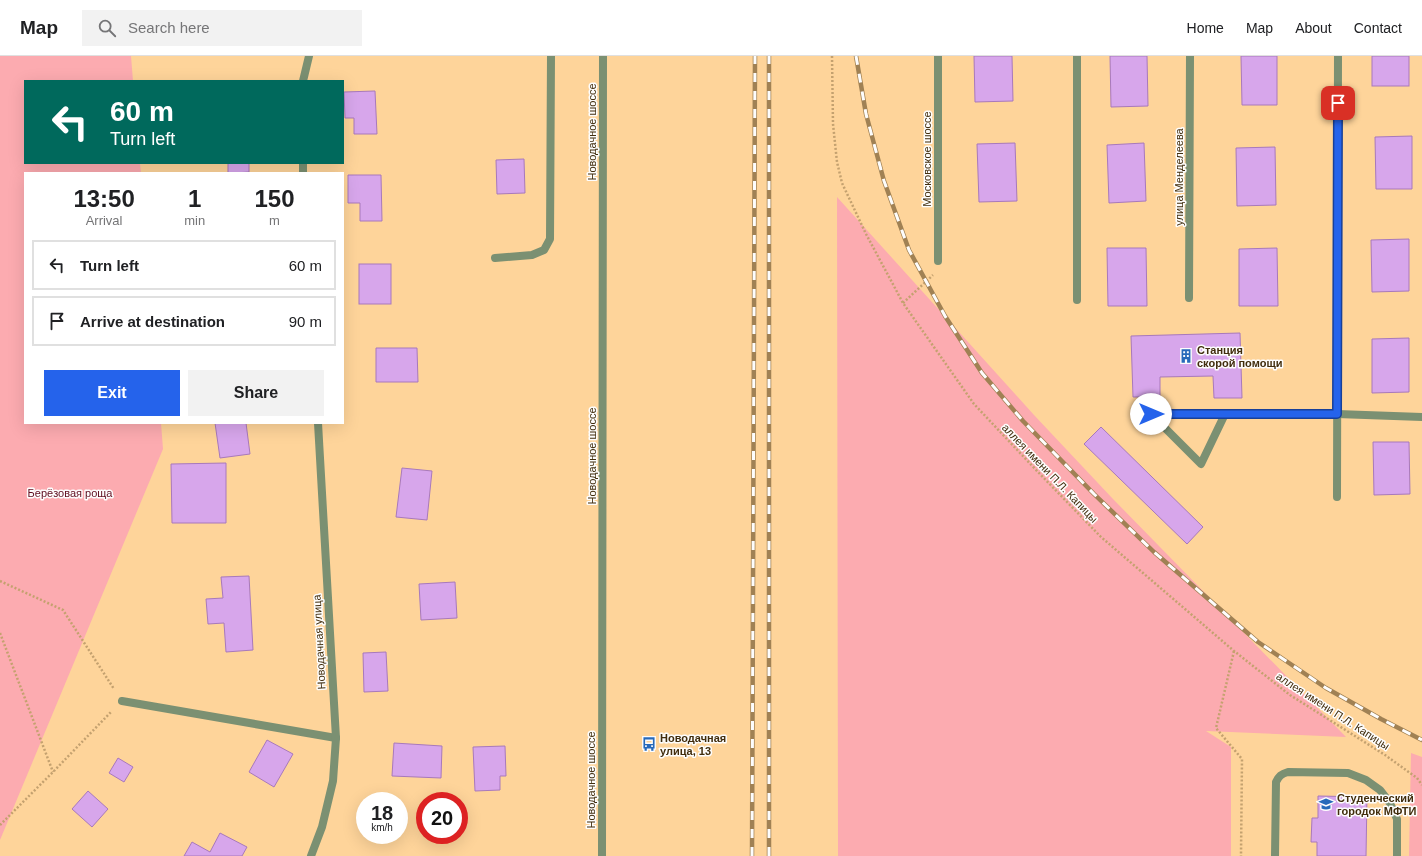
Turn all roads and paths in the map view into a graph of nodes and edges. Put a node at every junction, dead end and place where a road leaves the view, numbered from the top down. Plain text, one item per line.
1 (309, 56) edge
2 (551, 56) edge
3 (603, 56) edge
4 (832, 56) edge
5 (938, 56) edge
6 (1077, 56) edge
7 (1190, 56) edge
8 (1338, 56) edge
9 (303, 80) edge
10 (494, 258) dead end
11 (938, 261) joint
12 (1189, 298) dead end
13 (1077, 300) dead end
14 (903, 303) junction
15 (1225, 414) junction
16 (1337, 414) junction
17 (1422, 417) edge
18 (318, 424) edge
19 (1337, 497) dead end
20 (0, 580) edge
21 (0, 633) edge
22 (1234, 651) junction
23 (122, 701) junction
24 (336, 738) junction
25 (53, 772) junction
26 (1422, 785) edge
27 (0, 825) edge
28 (311, 856) edge
29 (602, 856) edge
30 (1241, 856) edge
31 (1275, 856) edge
32 (1397, 856) edge

1 - 9 street
2 - 10 street
3 - 29 street, Новодачное шоссе
4 - 14 path, аллея имени П.Л. Капицы
5 - 11 street, Московское шоссе
6 - 13 street
7 - 12 street, улица Менделеева
8 - 16 street
11 - 14 path
14 - 22 path, аллея имени П.Л. Капицы
15 - 15 street
15 - 16 street
16 - 17 street
16 - 19 street
18 - 24 street, Новодачная улица
20 - 23 path
21 - 25 path
22 - 26 path, аллея имени П.Л. Капицы
22 - 30 path
23 - 24 street
23 - 25 path
24 - 28 street, Новодачная улица
25 - 27 path
31 - 32 street

